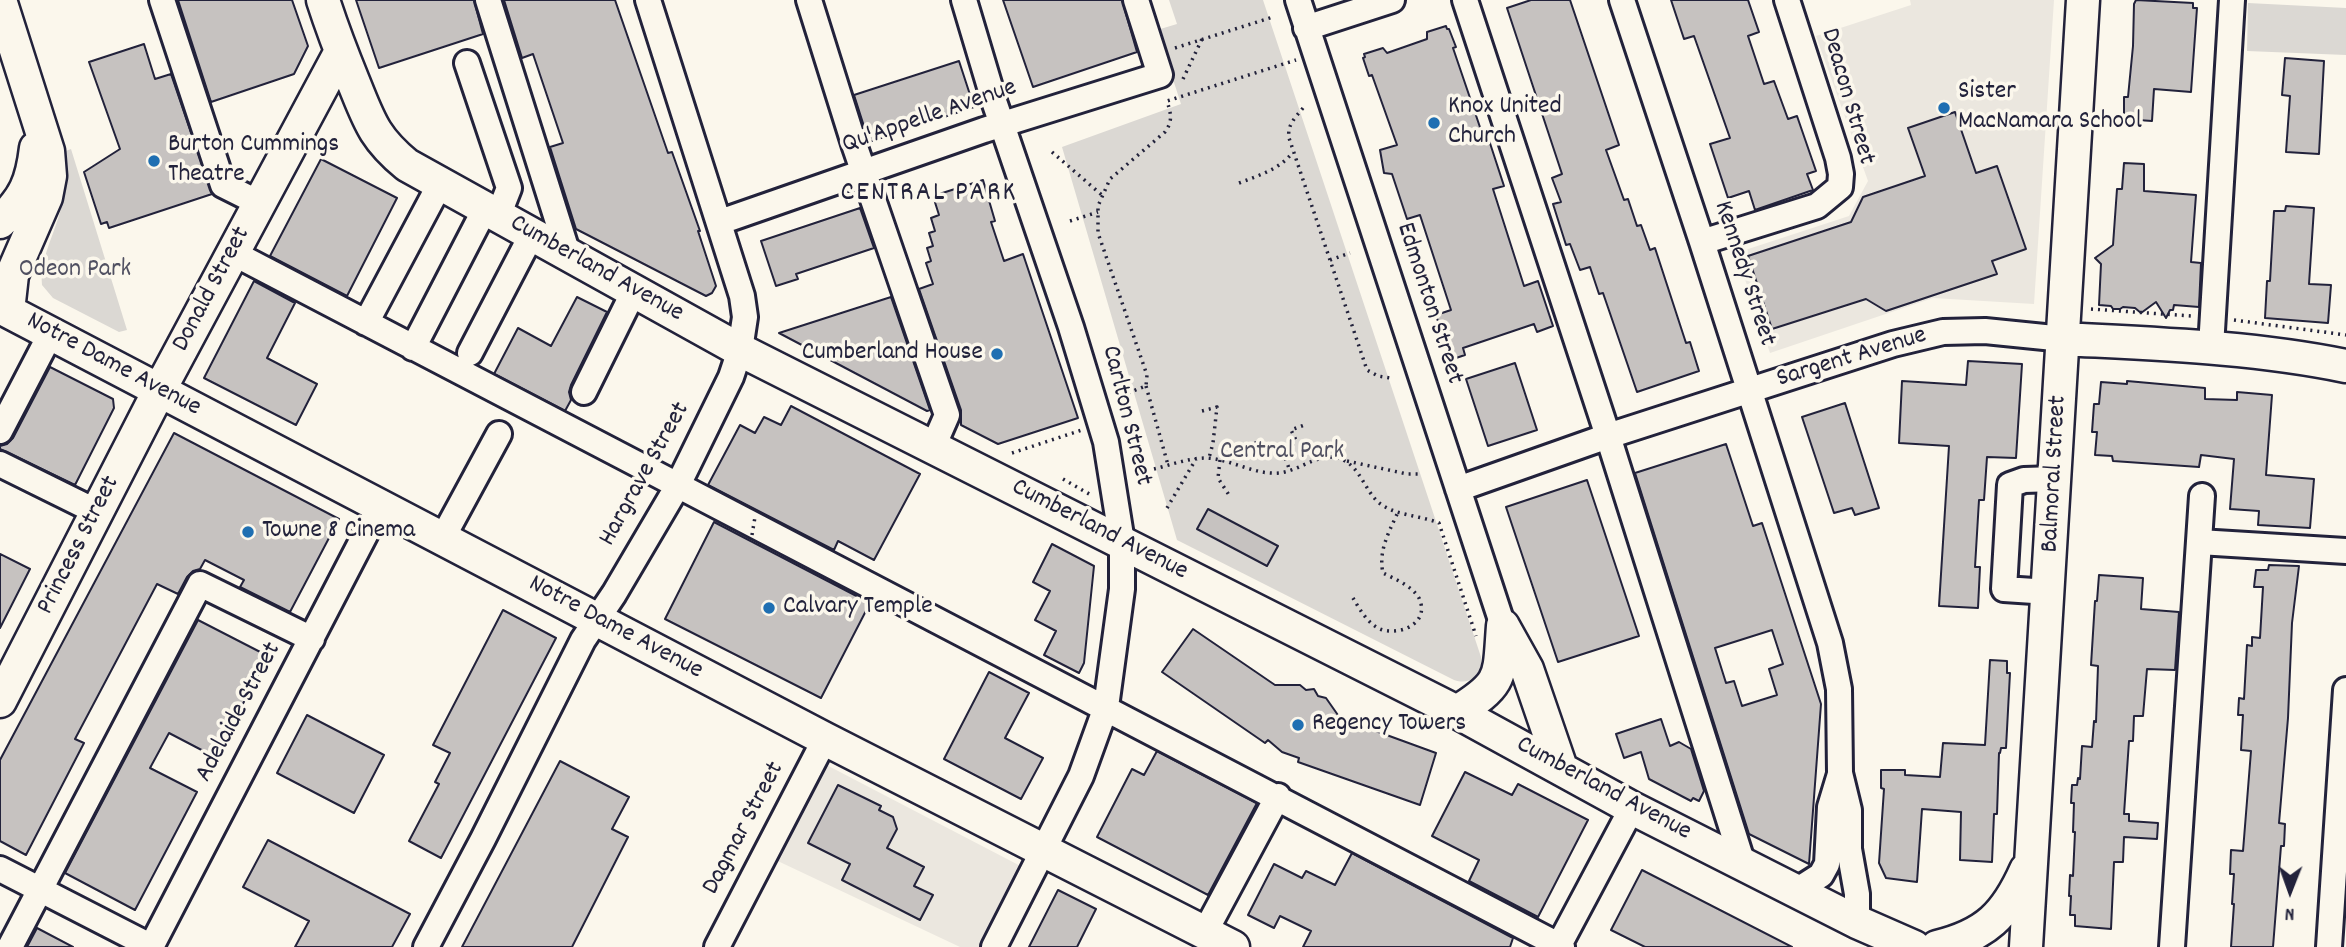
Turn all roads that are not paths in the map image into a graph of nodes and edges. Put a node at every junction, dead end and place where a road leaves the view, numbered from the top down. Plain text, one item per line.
1 (0, 0) edge
2 (162, 0) edge
3 (323, 0) edge
4 (488, 0) edge
5 (648, 0) edge
6 (808, 0) edge
7 (964, 0) edge
8 (1136, 0) edge
9 (1298, 0) edge
10 (1392, 0) edge
11 (1465, 0) edge
12 (1622, 0) edge
13 (1787, 0) edge
14 (2083, 0) edge
15 (2232, 0) edge
16 (1307, 28) junction
17 (340, 53) junction
18 (467, 63) dead end
19 (39, 125) junction
20 (1002, 125) junction
21 (864, 173) junction
22 (440, 184) junction
23 (259, 203) junction
24 (492, 212) junction
25 (0, 222) edge
26 (720, 222) junction
27 (531, 234) junction
28 (1702, 242) junction
29 (233, 253) junction
30 (568, 254) junction
31 (634, 291) junction
32 (4, 309) edge
33 (366, 323) junction
34 (51, 333) junction
35 (2064, 339) junction
36 (2211, 347) junction
37 (413, 348) junction
38 (740, 349) junction
39 (470, 353) dead end
40 (2346, 366) edge
41 (1749, 390) junction
42 (159, 391) junction
43 (583, 392) dead end
44 (0, 431) edge
45 (499, 434) dead end
46 (1608, 436) junction
47 (933, 447) junction
48 (0, 464) edge
49 (2056, 478) junction
50 (677, 487) junction
51 (1458, 489) junction
52 (2203, 496) dead end
53 (380, 506) junction
54 (97, 512) junction
55 (442, 539) junction
56 (1122, 542) junction
57 (2199, 542) junction
58 (2346, 551) edge
59 (2049, 592) junction
60 (597, 620) junction
61 (1503, 626) junction
62 (312, 639) junction
63 (2346, 690) edge
64 (0, 701) edge
65 (1106, 707) junction
66 (1457, 712) junction
67 (825, 739) junction
68 (1561, 768) junction
69 (1840, 773) junction
70 (1278, 796) junction
71 (1632, 808) junction
72 (1044, 849) junction
73 (2032, 856) junction
74 (1743, 864) junction
75 (0, 869) edge
76 (40, 889) junction
77 (1796, 891) junction
78 (1857, 922) junction
79 (1205, 932) junction
80 (1001, 945) edge
81 (1560, 946) edge
82 (10, 947) edge
83 (151, 947) edge
84 (426, 947) edge
85 (717, 947) edge
86 (1233, 947) edge
87 (1914, 947) edge
88 (1937, 947) edge
89 (2026, 947) edge
90 (2172, 947) edge
91 (2329, 947) edge

1 - 19 main road
2 - 23 street
3 - 17 main road
4 - 30 street
5 - 26 street, Hargrave Street
6 - 21 street
7 - 20 street, Carlton Street
8 - 20 street, Qu'Appelle Avenue
9 - 16 street, Edmonton Street
10 - 16 street
11 - 46 street
12 - 28 street, Kennedy Street
13 - 28 street, Deacon Street
14 - 35 main road, Balmoral Street
15 - 36 street
16 - 51 street, Edmonton Street
17 - 22 main road, Cumberland Avenue
17 - 23 main road, Donald Street
18 - 24 street
19 - 25 main road
19 - 32 main road
20 - 21 street, Qu'Appelle Avenue
20 - 56 street, Carlton Street
21 - 26 street, Qu'Appelle Avenue
21 - 47 street
22 - 24 main road, Cumberland Avenue
22 - 33 street
23 - 29 main road, Donald Street
24 - 27 main road, Cumberland Avenue
24 - 37 street
26 - 38 street, Hargrave Street
27 - 30 main road, Cumberland Avenue
27 - 39 street
28 - 41 street, Kennedy Street
29 - 33 street
29 - 42 main road, Donald Street
30 - 31 main road, Cumberland Avenue
31 - 38 main road, Cumberland Avenue
31 - 43 street
32 - 34 main road, Notre Dame Avenue
33 - 37 street
34 - 42 main road, Notre Dame Avenue
34 - 44 street
35 - 36 main road, Sargent Avenue
35 - 41 street, Sargent Avenue
35 - 49 main road, Balmoral Street
36 - 40 main road, Sargent Avenue
37 - 50 street
38 - 47 main road, Cumberland Avenue
38 - 50 street, Hargrave Street
41 - 46 street, Sargent Avenue
41 - 69 street, Kennedy Street
42 - 53 main road, Notre Dame Avenue
42 - 54 main road, Princess Street
45 - 55 street
46 - 51 street, Sargent Avenue
46 - 74 street
47 - 56 main road, Cumberland Avenue
48 - 54 street
49 - 59 main road, Balmoral Street
49 - 59 street
50 - 60 street, Hargrave Street
50 - 65 street
51 - 61 street, Edmonton Street
52 - 57 street
53 - 55 main road, Notre Dame Avenue
53 - 62 street, Adelaide Street
54 - 64 main road, Princess Street
55 - 60 main road, Notre Dame Avenue
56 - 65 street, Carlton Street
56 - 66 main road, Cumberland Avenue
57 - 58 street
57 - 90 street
59 - 73 main road, Balmoral Street
60 - 67 main road, Notre Dame Avenue
60 - 84 street, Hargrave Street
61 - 66 main road
61 - 68 main road
62 - 76 street
62 - 83 street, Adelaide Street
63 - 91 street
65 - 70 street
65 - 72 street, Carlton Street
66 - 68 main road, Cumberland Avenue
67 - 72 main road, Notre Dame Avenue
67 - 85 street, Dagmar Street
68 - 71 main road, Cumberland Avenue
69 - 77 street, Kennedy Street
69 - 78 street, Kennedy Street
70 - 79 street
70 - 81 street
71 - 74 main road, Cumberland Avenue
71 - 81 street
72 - 79 main road, Notre Dame Avenue
72 - 80 street, Carlton Street
73 - 88 main road
73 - 89 main road, Balmoral Street
74 - 77 main road, Cumberland Avenue
75 - 76 street
76 - 82 street
76 - 83 street
77 - 78 main road, Cumberland Avenue
78 - 87 main road, Cumberland Avenue
79 - 86 main road, Notre Dame Avenue

